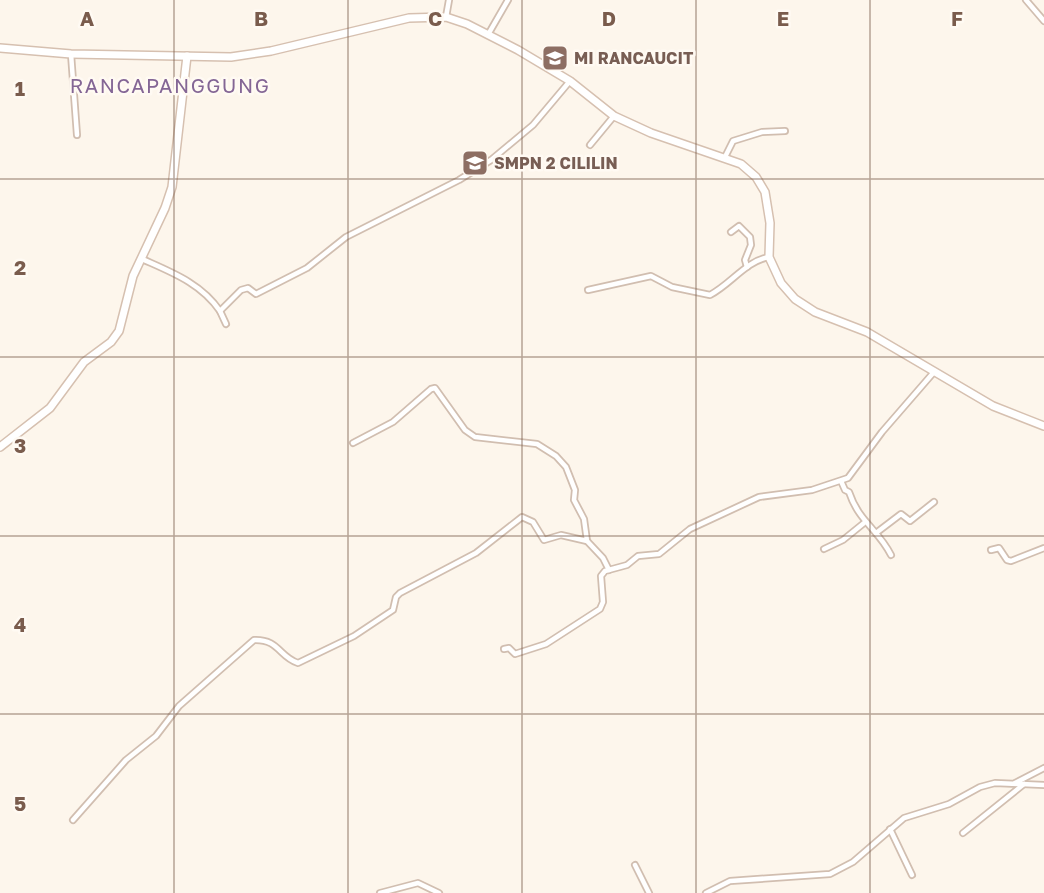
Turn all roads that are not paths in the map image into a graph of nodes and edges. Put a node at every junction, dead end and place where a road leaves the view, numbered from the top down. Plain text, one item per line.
1 (449, 0) edge
2 (508, 0) edge
3 (1026, 0) edge
4 (446, 17) junction
5 (1044, 21) edge
6 (489, 33) junction
7 (0, 48) edge
8 (71, 54) junction
9 (187, 56) junction
10 (570, 81) junction
11 (614, 116) junction
12 (785, 131) dead end
13 (77, 135) dead end
14 (590, 145) dead end
15 (725, 157) junction
16 (731, 232) dead end
17 (769, 257) junction
18 (142, 259) junction
19 (747, 267) junction
20 (588, 290) dead end
21 (220, 310) junction
22 (226, 324) dead end
23 (934, 372) junction
24 (1044, 426) edge
25 (354, 443) dead end
26 (0, 447) edge
27 (841, 481) junction
28 (934, 502) dead end
29 (864, 523) junction
30 (876, 533) junction
31 (587, 541) junction
32 (1044, 548) edge
33 (824, 549) dead end
34 (991, 550) dead end
35 (891, 555) dead end
36 (609, 570) junction
37 (504, 649) dead end
38 (1044, 768) edge
39 (1015, 783) junction
40 (1024, 784) junction
41 (1044, 785) edge
42 (73, 820) dead end
43 (890, 829) junction
44 (963, 833) dead end
45 (634, 865) dead end
46 (912, 875) dead end
47 (380, 893) edge
48 (439, 893) edge
49 (649, 893) edge
50 (706, 893) edge

1 - 4 street
2 - 6 street
3 - 5 street
4 - 6 main road
4 - 9 main road
6 - 10 main road
7 - 8 main road
8 - 9 main road
8 - 13 street
9 - 18 main road
10 - 11 main road
10 - 21 street
11 - 14 street
11 - 15 main road
12 - 15 street
15 - 17 main road
16 - 19 street
17 - 19 street
17 - 23 main road
18 - 21 street
18 - 26 main road
19 - 20 street
21 - 22 street
23 - 24 main road
23 - 27 street
25 - 31 street
27 - 29 street
27 - 36 street
28 - 30 street
29 - 30 street
29 - 33 street
30 - 35 street
31 - 36 street
31 - 42 street
32 - 34 street
36 - 37 street
38 - 39 street
39 - 40 street
39 - 43 street
40 - 41 street
40 - 44 street
43 - 46 street
43 - 50 street
45 - 49 street
47 - 48 street

